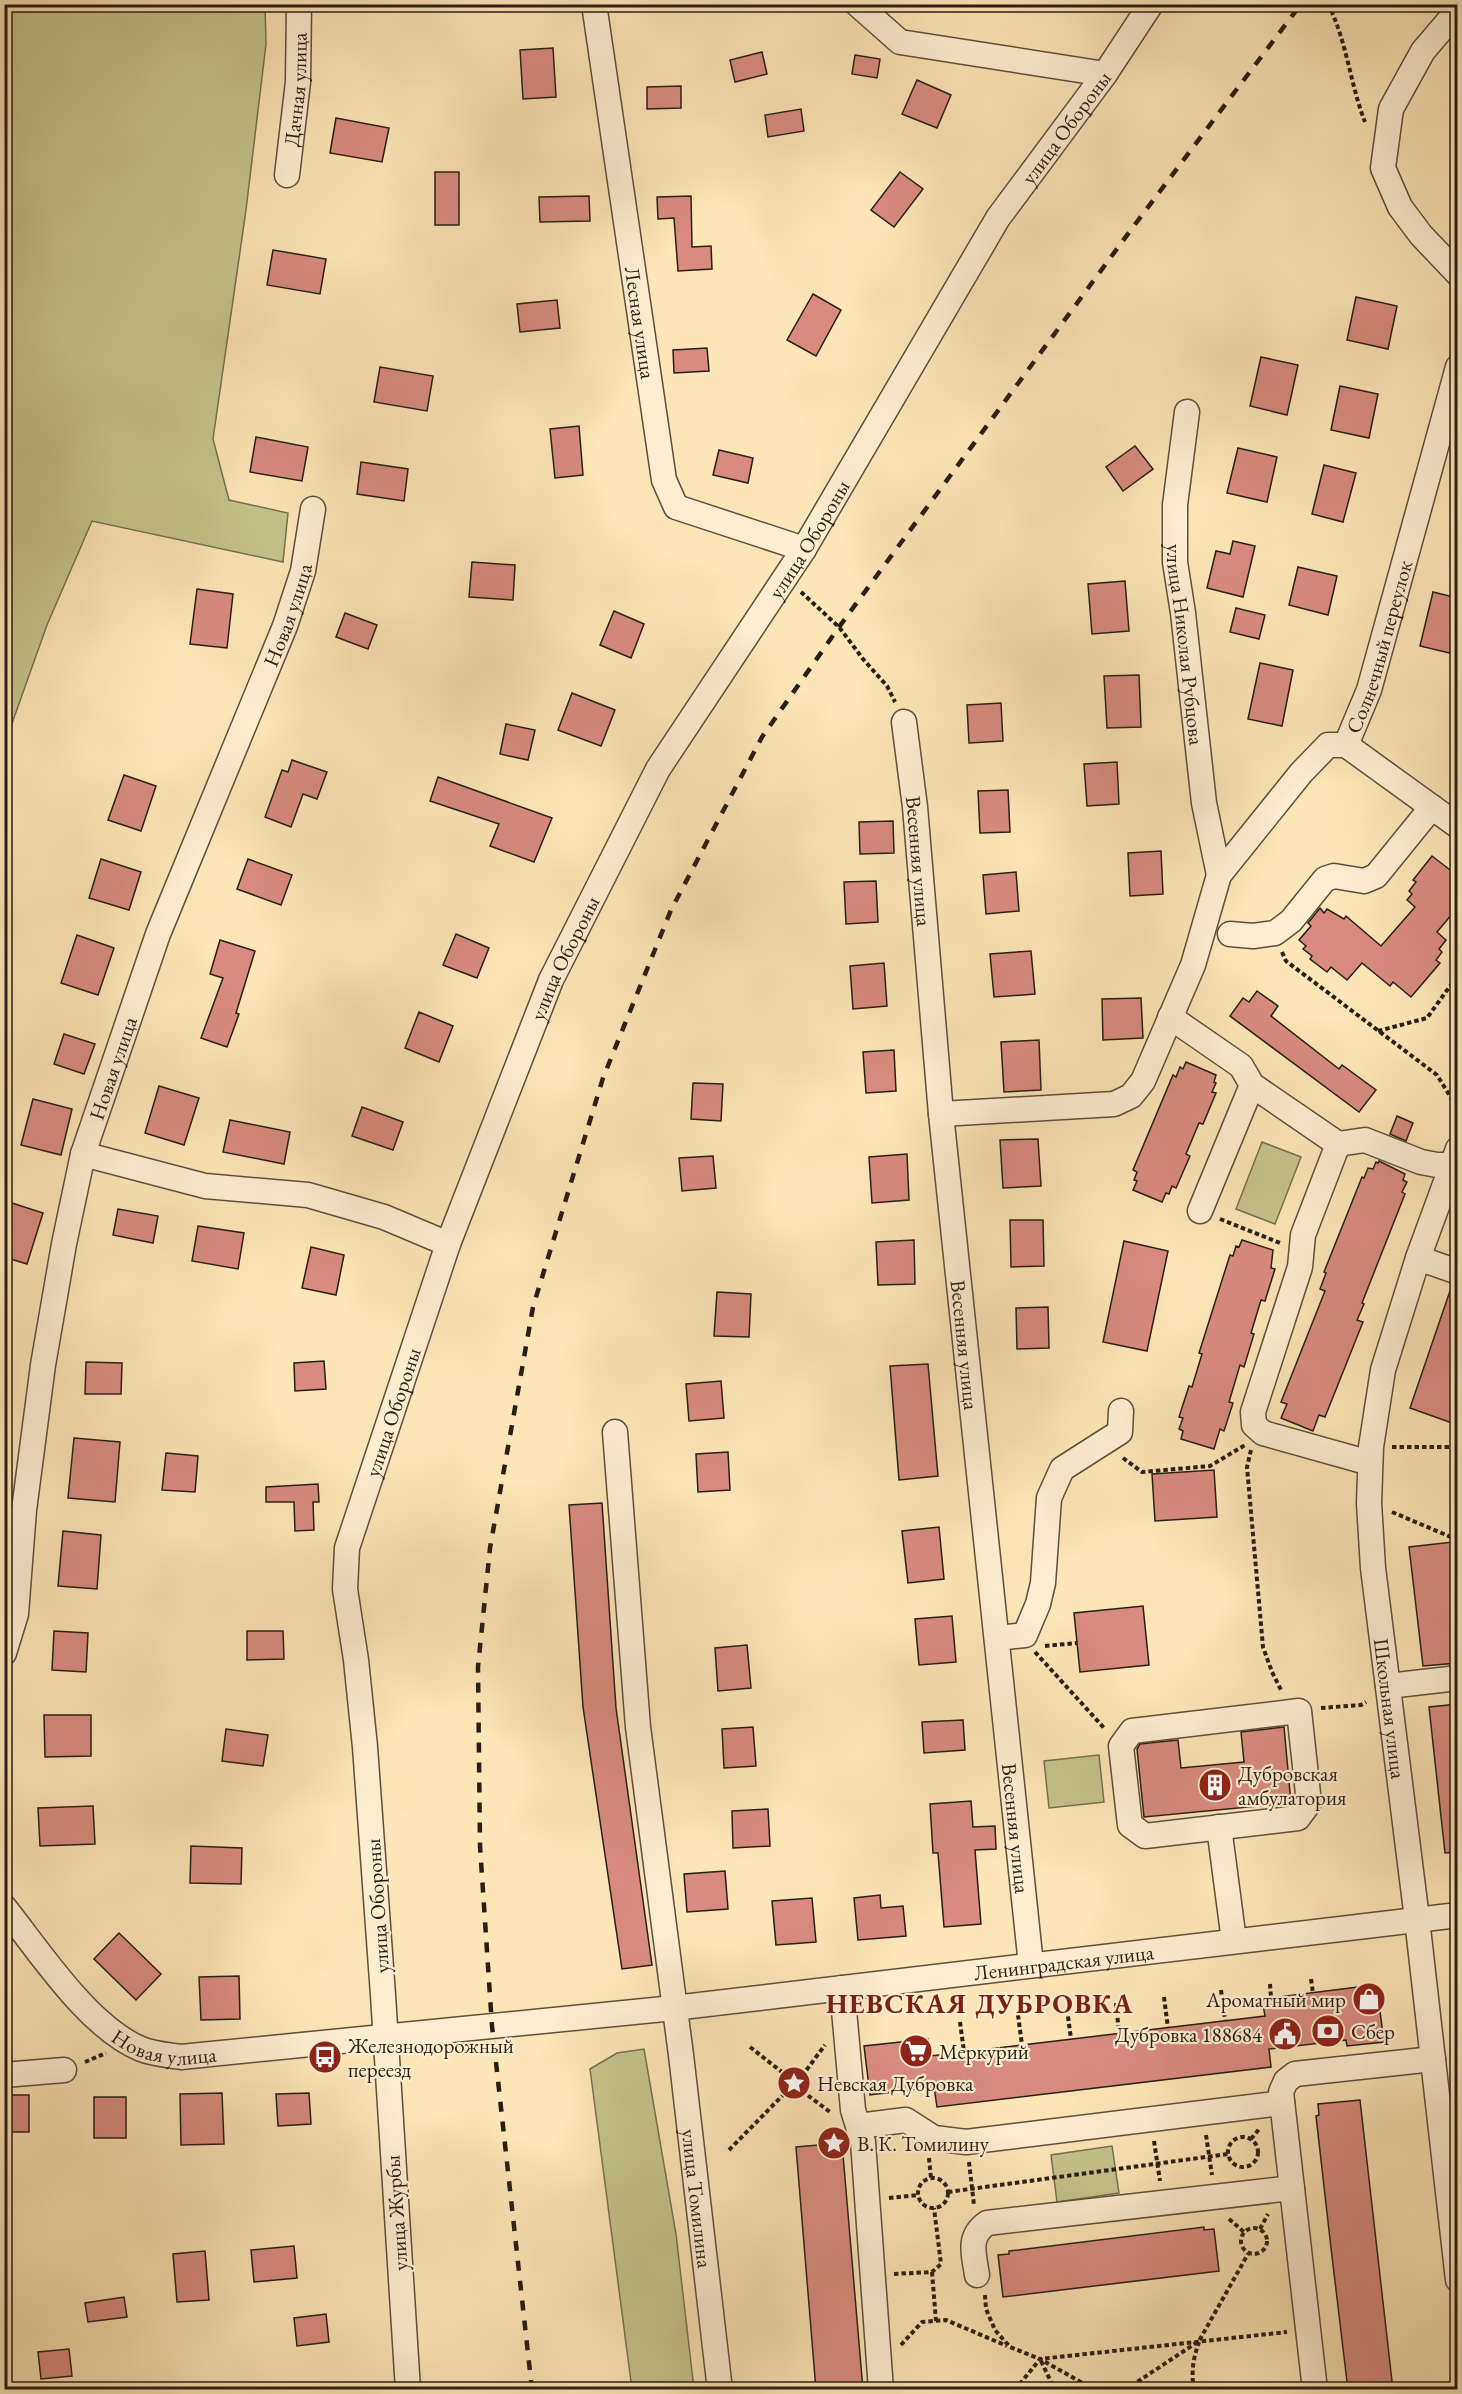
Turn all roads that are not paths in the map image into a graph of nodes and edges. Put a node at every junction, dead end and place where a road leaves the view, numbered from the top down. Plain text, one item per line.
1 (298, 4) edge
2 (594, 4) edge
3 (858, 4) edge
4 (1151, 4) edge
5 (1458, 10) edge
6 (1105, 74) junction
7 (287, 175) dead end
8 (1458, 274) edge
9 (1458, 367) edge
10 (1187, 412) dead end
11 (313, 509) dead end
12 (804, 549) junction
13 (904, 722) road end
14 (1346, 745) junction
15 (1432, 807) junction
16 (1458, 826) edge
17 (1219, 875) junction
18 (1230, 934) dead end
19 (1170, 1017) junction
20 (1252, 1086) junction
21 (941, 1114) junction
22 (1338, 1144) junction
23 (83, 1154) junction
24 (1456, 1162) edge
25 (1200, 1211) road end
26 (448, 1244) junction
27 (1418, 1258) junction
28 (1458, 1272) edge
29 (1121, 1411) dead end
30 (615, 1432) dead end
31 (1371, 1455) junction
32 (997, 1638) junction
33 (4, 1653) edge
34 (1458, 1677) edge
35 (1388, 1686) junction
36 (1218, 1827) junction
37 (4, 1907) edge
38 (1458, 1915) edge
39 (1417, 1920) junction
40 (1234, 1941) junction
41 (1031, 1965) junction
42 (842, 1988) junction
43 (674, 2008) junction
44 (384, 2036) junction
45 (1433, 2059) junction
46 (64, 2070) dead end
47 (4, 2075) edge
48 (1282, 2103) junction
49 (858, 2126) junction
50 (1292, 2188) junction
51 (977, 2275) road end
52 (1458, 2280) edge
53 (408, 2390) edge
54 (720, 2390) edge
55 (880, 2390) edge
56 (1315, 2390) edge

1 - 7 street, Дачная улица
2 - 12 street, Лесная улица
3 - 6 street
4 - 6 street, улица Обороны
5 - 8 street
6 - 12 street, улица Обороны
9 - 14 street, Солнечный переулок
10 - 17 street, улица Николая Рубцова
11 - 23 street, Новая улица
12 - 26 street, улица Обороны
13 - 21 street, Весенняя улица
14 - 15 street
14 - 17 street, Солнечный переулок
15 - 16 street
15 - 18 street
17 - 19 street
19 - 20 street
19 - 21 street
20 - 22 street
20 - 25 street
21 - 32 street, Весенняя улица
22 - 24 street
22 - 31 street
23 - 26 street
23 - 33 street, Новая улица
24 - 27 street, Школьная улица
26 - 44 street, улица Обороны
27 - 28 street
27 - 31 street, Школьная улица
29 - 32 street
30 - 43 street, улица Томилина
31 - 35 street, Школьная улица
32 - 41 street, Весенняя улица
34 - 35 street
35 - 39 street, Школьная улица
36 - 36 street
36 - 40 street
37 - 44 street, Новая улица
38 - 39 street, Ленинградская улица
39 - 40 street, Ленинградская улица
39 - 45 street, Школьная улица
40 - 41 street, Ленинградская улица
41 - 42 street, Ленинградская улица
42 - 43 street, Ленинградская улица
42 - 49 street
43 - 44 street, Ленинградская улица
43 - 54 street, улица Томилина
44 - 53 street, улица Журбы
45 - 48 street
45 - 52 street, Школьная улица
46 - 47 street
48 - 49 street
48 - 50 street
49 - 55 street
50 - 51 street
50 - 56 street

